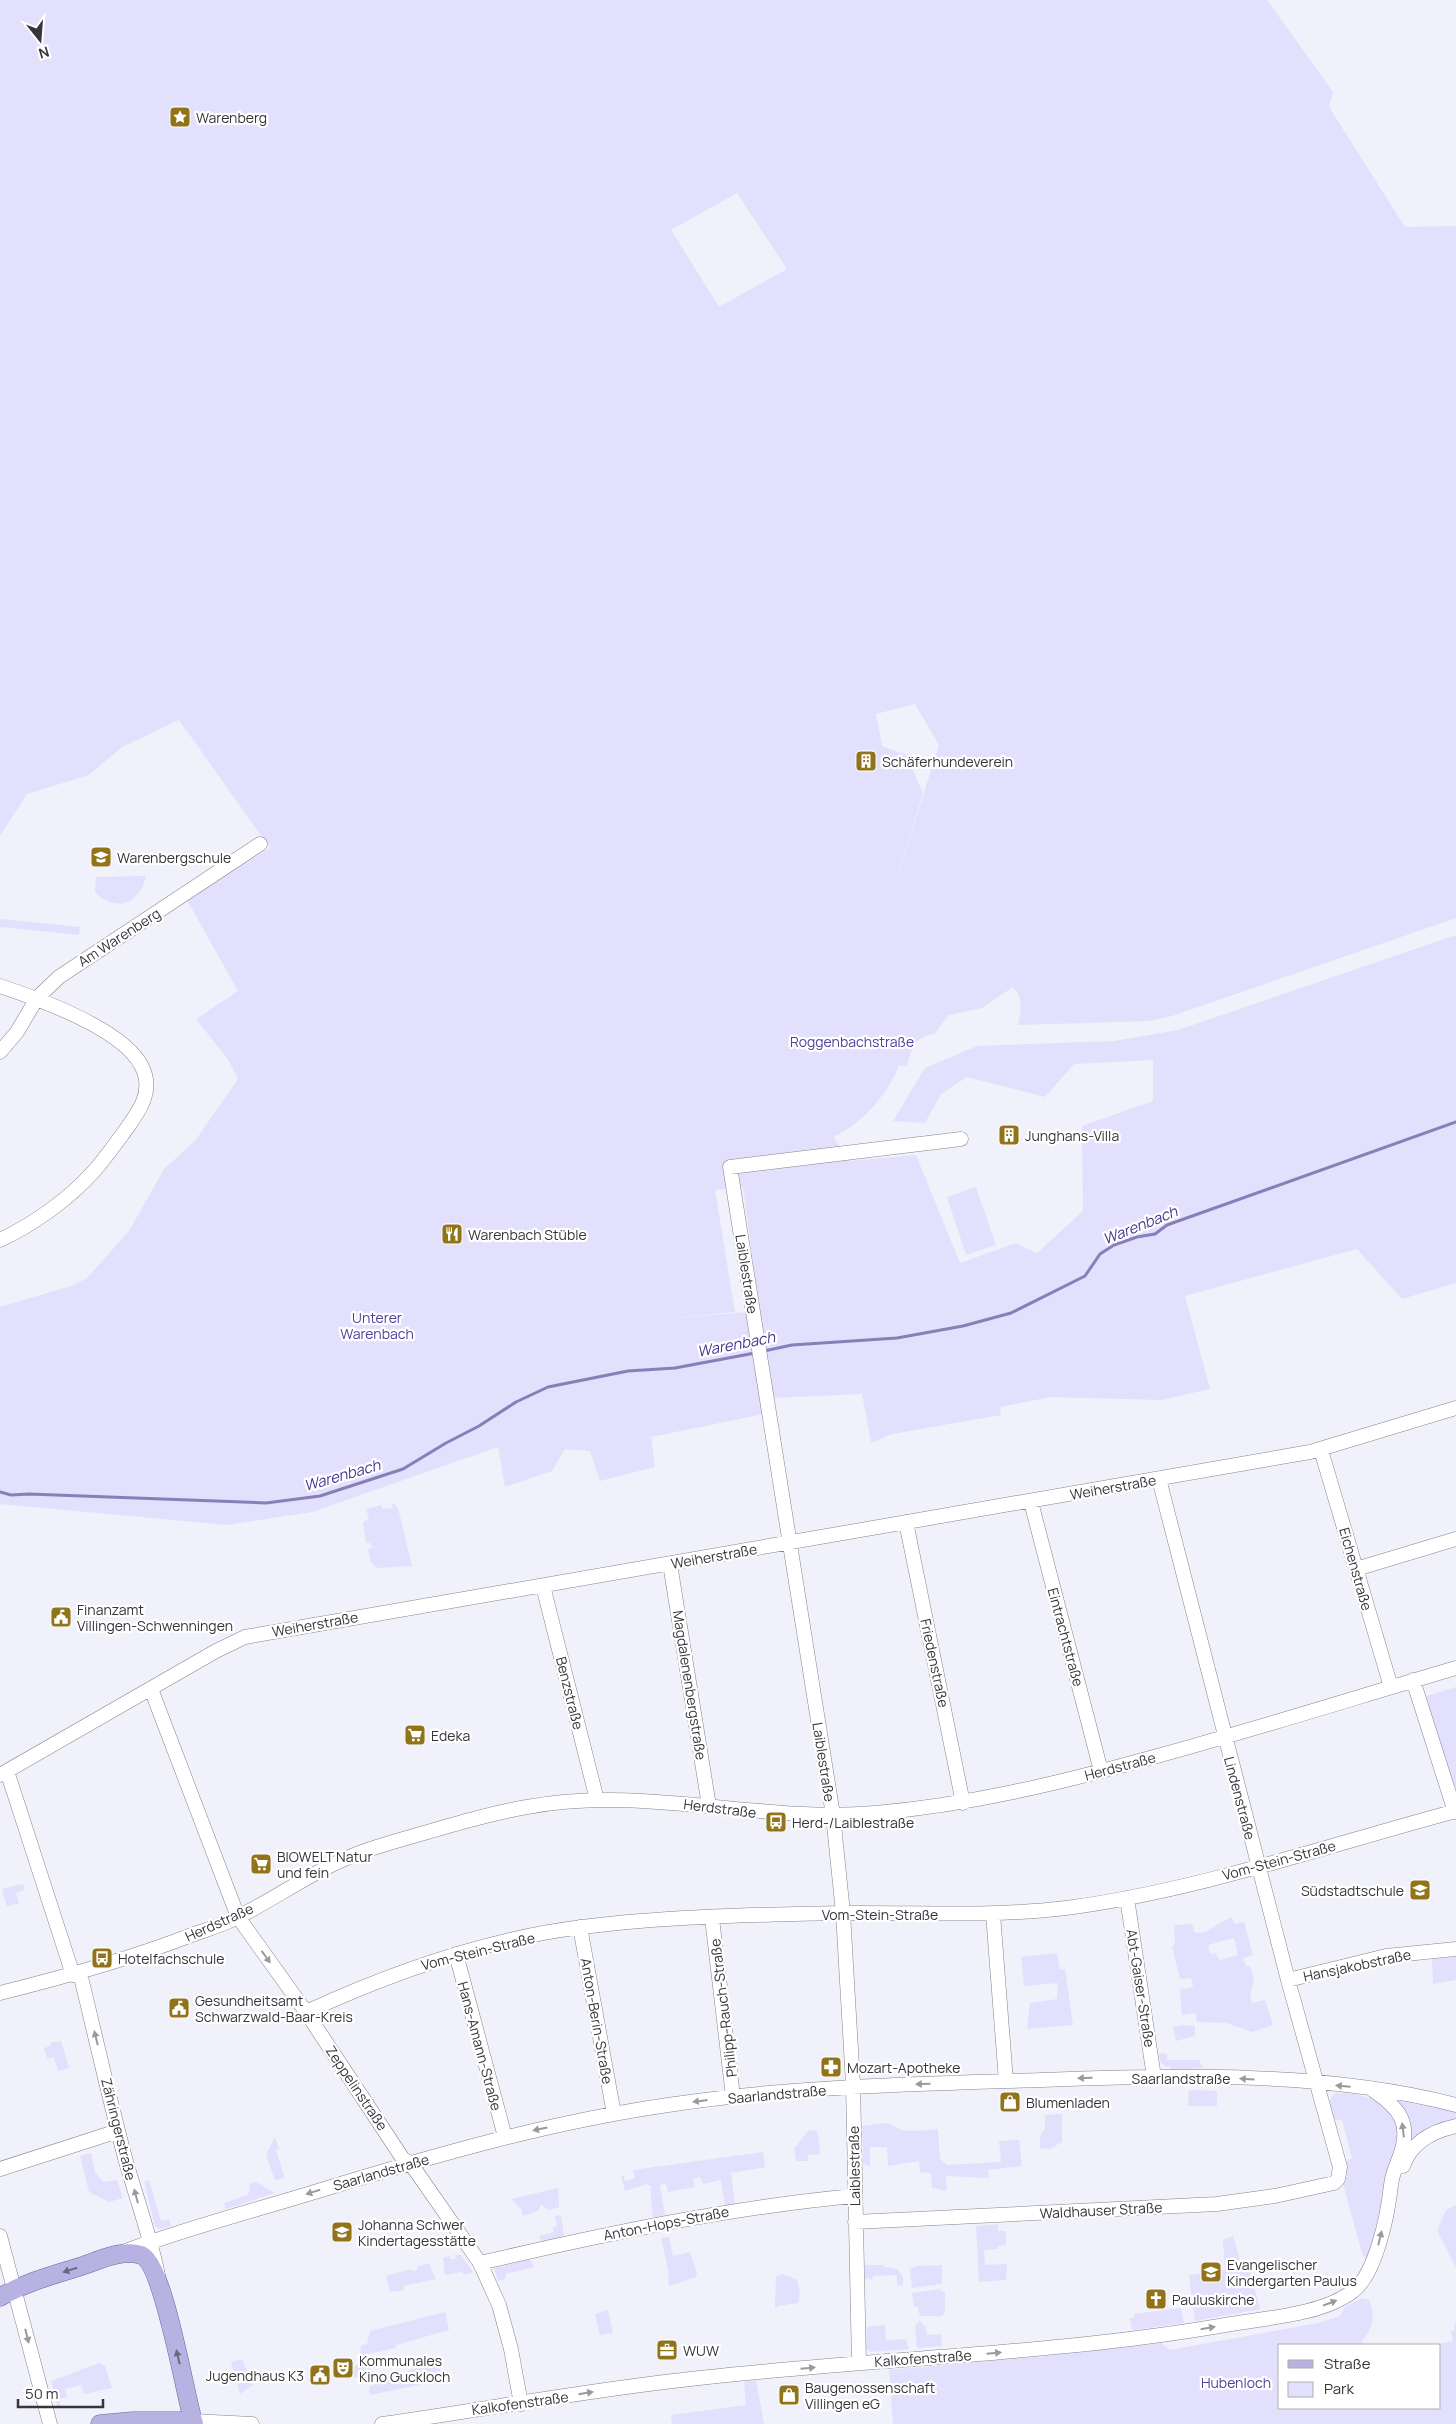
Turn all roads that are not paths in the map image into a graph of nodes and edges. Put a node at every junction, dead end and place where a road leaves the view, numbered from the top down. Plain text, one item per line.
1 (260, 844) dead end
2 (0, 986) edge
3 (37, 998) junction
4 (0, 1052) edge
5 (961, 1139) dead end
6 (0, 1240) edge
7 (1456, 1408) edge
8 (1321, 1450) junction
9 (1159, 1479) junction
10 (1031, 1502) junction
11 (906, 1522) junction
12 (1456, 1539) edge
13 (789, 1544) junction
14 (670, 1564) junction
15 (1356, 1569) junction
16 (543, 1586) junction
17 (1456, 1668) edge
18 (1413, 1680) junction
19 (151, 1688) junction
20 (1391, 1688) junction
21 (1224, 1738) junction
22 (1101, 1772) junction
23 (3, 1773) edge
24 (597, 1800) junction
25 (963, 1803) junction
26 (709, 1806) junction
27 (1455, 1811) edge
28 (833, 1815) junction
29 (1258, 1865) junction
30 (1127, 1898) junction
31 (843, 1913) junction
32 (993, 1914) junction
33 (238, 1917) junction
34 (712, 1918) junction
35 (580, 1927) junction
36 (1456, 1949) edge
37 (456, 1954) junction
38 (77, 1974) junction
39 (1288, 1980) junction
40 (0, 1993) edge
41 (306, 2012) junction
42 (1154, 2077) junction
43 (1006, 2081) junction
44 (1317, 2084) junction
45 (853, 2088) junction
46 (1369, 2088) junction
47 (733, 2097) junction
48 (1456, 2105) edge
49 (614, 2114) junction
50 (1456, 2126) edge
51 (118, 2132) junction
52 (505, 2137) junction
53 (410, 2163) junction
54 (0, 2169) edge
55 (1340, 2174) joint
56 (1391, 2194) junction
57 (854, 2196) junction
58 (855, 2222) junction
59 (0, 2236) edge
60 (151, 2242) junction
61 (116, 2255) junction
62 (480, 2263) junction
63 (160, 2284) junction
64 (7, 2293) edge
65 (858, 2363) junction
66 (521, 2404) junction
67 (194, 2423) edge
68 (50, 2424) edge
69 (100, 2424) edge
70 (250, 2424) edge
71 (382, 2424) edge

1 - 3 street, Am Warenberg
2 - 3 street
3 - 4 street, Am Warenberg
3 - 6 street
5 - 13 street, Laiblestraße
7 - 8 street, Weiherstraße
8 - 9 street, Weiherstraße
8 - 15 street, Eichenstraße
9 - 10 street, Weiherstraße
9 - 21 street, Lindenstraße
10 - 11 street, Weiherstraße
10 - 22 street, Eintrachtstraße
11 - 13 street, Weiherstraße
11 - 25 street, Friedenstraße
12 - 15 street
13 - 14 street, Weiherstraße
13 - 28 street, Laiblestraße
14 - 16 street, Weiherstraße
14 - 26 street, Magdalenenbergstraße
15 - 20 street, Eichenstraße
16 - 19 street, Weiherstraße
16 - 24 street, Benzstraße
17 - 18 street, Herdstraße
18 - 20 street, Herdstraße
18 - 27 street
19 - 23 street, Weiherstraße
19 - 33 street, Zeppelinstraße
20 - 21 street, Herdstraße
21 - 22 street, Herdstraße
21 - 29 street, Lindenstraße
22 - 25 street, Herdstraße
23 - 38 street, Zähringerstraße
24 - 26 street, Herdstraße
24 - 33 street, Herdstraße
25 - 28 street, Herdstraße
26 - 28 street, Herdstraße
27 - 29 street, Vom-Stein-Straße
28 - 31 street, Laiblestraße
29 - 30 street, Vom-Stein-Straße
29 - 39 street, Lindenstraße
30 - 32 street, Vom-Stein-Straße
30 - 42 street, Abt-Gaiser-Straße
31 - 32 street, Vom-Stein-Straße
31 - 34 street, Vom-Stein-Straße
31 - 45 street, Laiblestraße
32 - 43 street
33 - 38 street, Herdstraße
33 -> 41 street, Zeppelinstraße
34 - 35 street, Vom-Stein-Straße
34 - 47 street, Philipp-Rauch-Straße
35 - 37 street, Vom-Stein-Straße
35 - 49 street, Anton-Berin-Straße
36 - 39 street, Hansjakobstraße
37 - 41 street, Vom-Stein-Straße
37 - 52 street, Hans-Amann-Straße
38 - 40 street, Herdstraße
51 -> 38 street, Zähringerstraße
39 - 44 street, Lindenstraße
41 - 53 street, Zeppelinstraße
42 -> 43 street, Saarlandstraße
44 -> 42 street, Saarlandstraße
43 -> 45 street, Saarlandstraße
46 -> 44 street, Saarlandstraße
44 - 55 street, Lindenstraße
45 - 47 street, Saarlandstraße
45 - 57 street, Laiblestraße
46 - 48 street, Saarlandstraße
56 -> 46 street, Kalkofenstraße
47 -> 49 street, Saarlandstraße
49 -> 52 street, Saarlandstraße
50 - 56 street, Kalkofenstraße
51 - 54 street
60 -> 51 street, Zähringerstraße
52 - 53 street, Saarlandstraße
53 -> 60 street, Saarlandstraße
53 - 62 street, Zeppelinstraße
55 - 58 street, Waldhauser Straße
65 -> 56 street, Kalkofenstraße
57 - 58 street, Laiblestraße
57 - 62 street, Anton-Hops-Straße
58 - 65 street, Laiblestraße
59 - 64 street
60 - 61 street, Saarlandstraße
60 - 63 street, Zähringerstraße
61 - 63 main road, Zähringerstraße
61 -> 64 main road, Zähringerstraße
62 - 66 street, Zeppelinstraße
67 -> 63 main road, Zähringerstraße
64 -> 68 street
66 -> 65 street, Kalkofenstraße
66 - 71 street, Kalkofenstraße
67 - 69 main road
67 - 70 street

